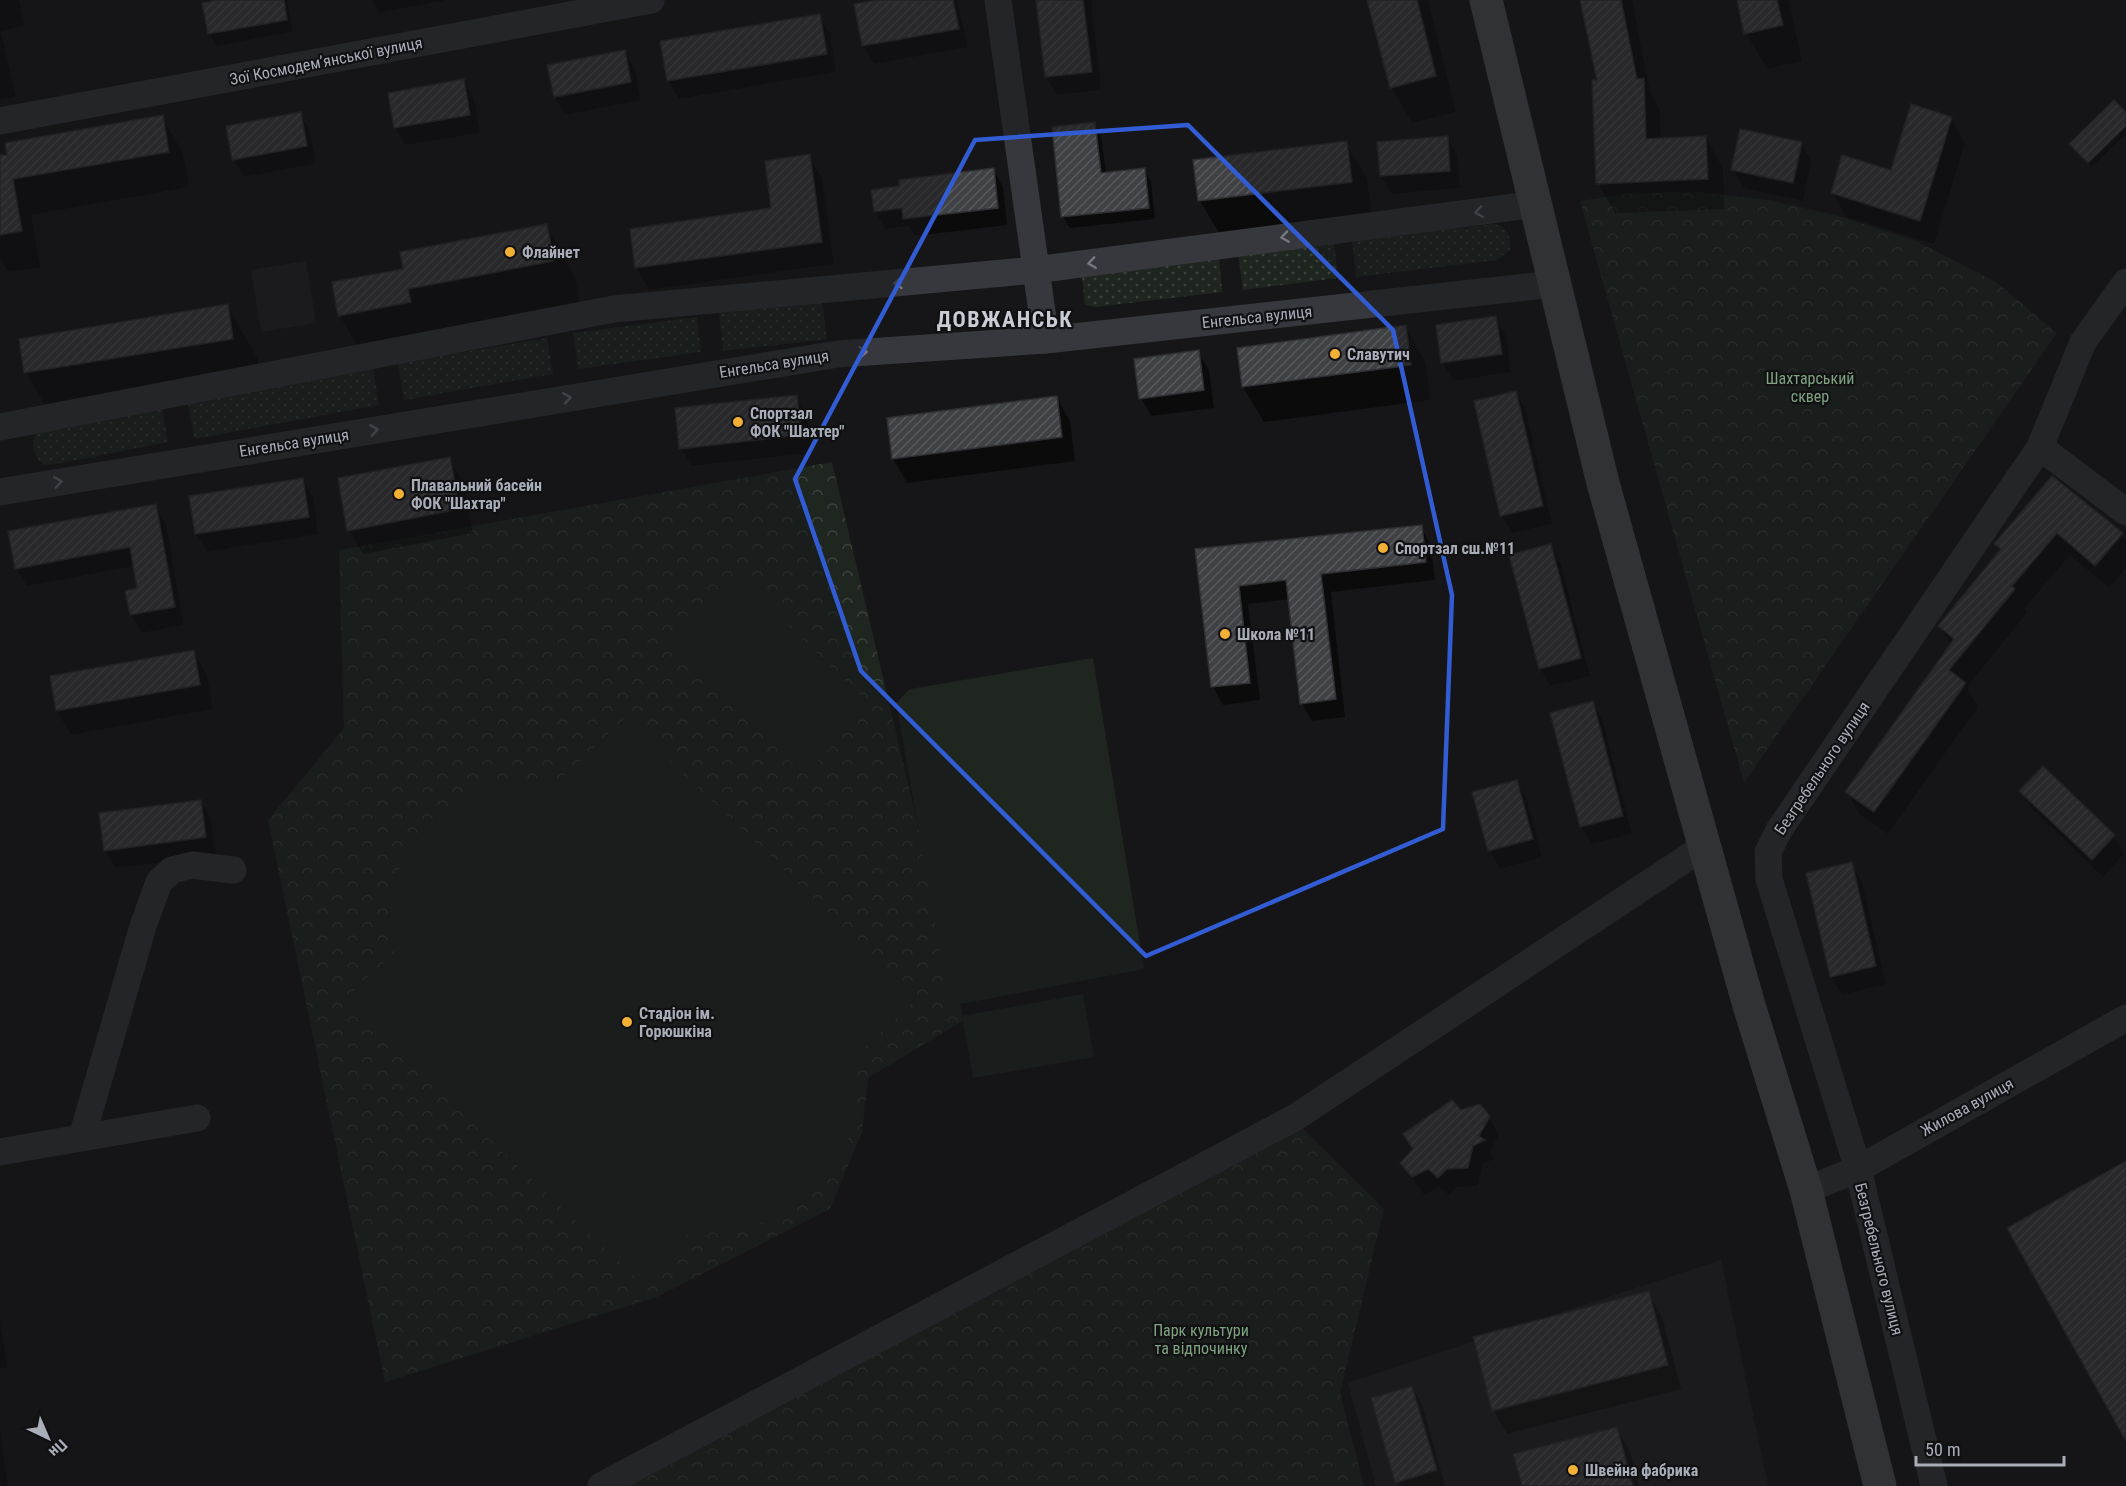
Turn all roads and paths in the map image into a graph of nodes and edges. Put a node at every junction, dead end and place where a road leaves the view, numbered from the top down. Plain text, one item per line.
1 (651, 0) edge
2 (998, 0) edge
3 (1486, 0) edge
4 (0, 121) edge
5 (1537, 204) junction
6 (1035, 270) junction
7 (2126, 282) edge
8 (1554, 284) junction
9 (1046, 340) junction
10 (0, 427) edge
11 (2040, 447) junction
12 (0, 492) edge
13 (2126, 512) edge
14 (1705, 846) junction
15 (233, 870) dead end
16 (2126, 1018) edge
17 (197, 1118) dead end
18 (82, 1137) junction
19 (0, 1152) edge
20 (1858, 1169) junction
21 (1806, 1190) junction
22 (601, 1486) edge
23 (1880, 1486) edge
24 (1934, 1486) edge

1 - 4 street, Зої Космодем’янської вулиця
2 - 6 street
3 - 5 main road
5 -> 6 street
5 - 8 main road
6 - 9 street
6 -> 10 street
7 - 11 street, Безгребельного вулиця
8 - 9 street, Енгельса вулиця
8 - 14 main road
12 -> 9 street, Енгельса вулиця
11 - 13 street
11 - 20 street, Безгребельного вулиця
14 - 21 main road
14 - 22 street
15 - 18 street
16 - 20 street, Жилова вулиця
17 - 18 street
18 - 19 street
20 - 21 street, Жилова вулиця
20 - 24 street, Безгребельного вулиця
21 - 23 main road

